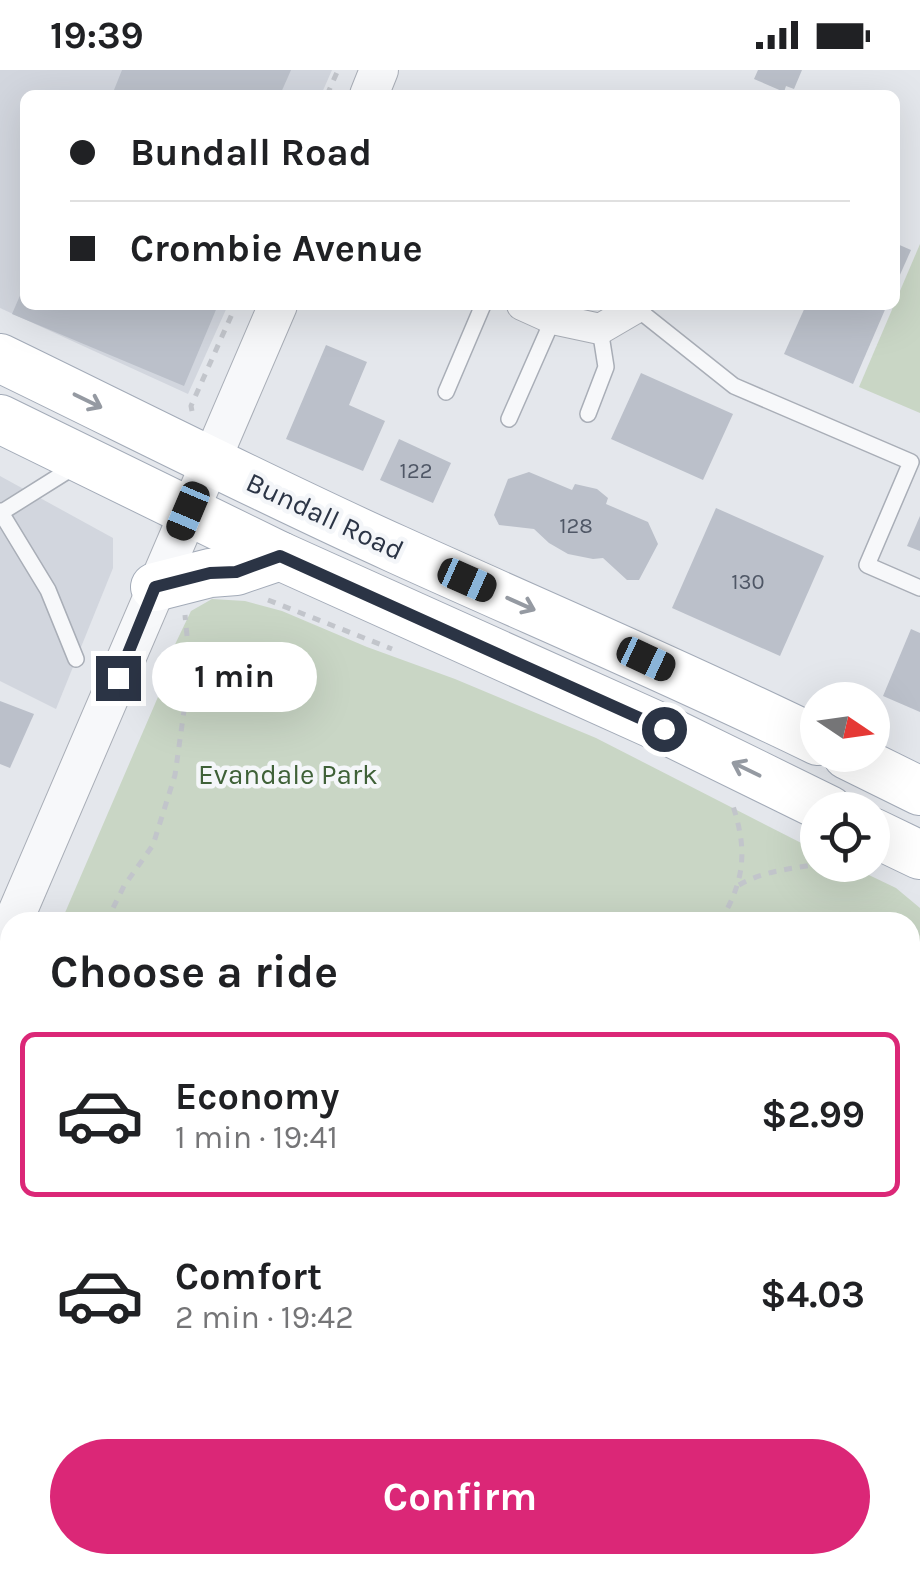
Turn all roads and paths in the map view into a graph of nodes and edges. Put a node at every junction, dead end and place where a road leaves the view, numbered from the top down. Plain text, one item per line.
1 (234, 310) edge
2 (276, 310) edge
3 (481, 310) edge
4 (533, 310) edge
5 (631, 310) edge
6 (643, 310) edge
7 (552, 319) junction
8 (600, 329) junction
9 (0, 358) edge
10 (446, 392) dead end
11 (192, 411) dead end
12 (588, 414) dead end
13 (0, 419) edge
14 (509, 419) dead end
15 (85, 460) junction
16 (210, 462) junction
17 (188, 511) junction
18 (1, 512) edge
19 (280, 556) junction
20 (920, 588) edge
21 (170, 598) junction
22 (76, 659) dead end
23 (800, 732) edge
24 (881, 772) edge
25 (920, 791) edge
26 (800, 796) edge
27 (732, 800) dead end
28 (890, 841) edge
29 (920, 855) edge
30 (800, 867) edge
31 (738, 885) junction
32 (19, 912) edge
33 (111, 912) edge
34 (726, 912) edge

1 - 11 path
2 - 16 street
3 - 10 lane
4 - 7 street
5 - 8 street
6 - 20 lane
7 - 8 street
7 - 14 lane
8 - 12 lane
9 -> 16 main road, Bundall Road
13 - 15 main road, Bundall Road
15 - 17 main road, Bundall Road
15 - 18 lane
16 - 17 street
16 -> 23 main road, Bundall Road
17 - 19 main road, Bundall Road
17 - 21 street
18 - 22 lane
19 - 21 main road
26 -> 19 main road, Bundall Road
21 - 32 street
21 - 33 path
24 - 25 main road
27 - 31 path
28 - 29 main road
30 - 31 path
31 - 34 path

